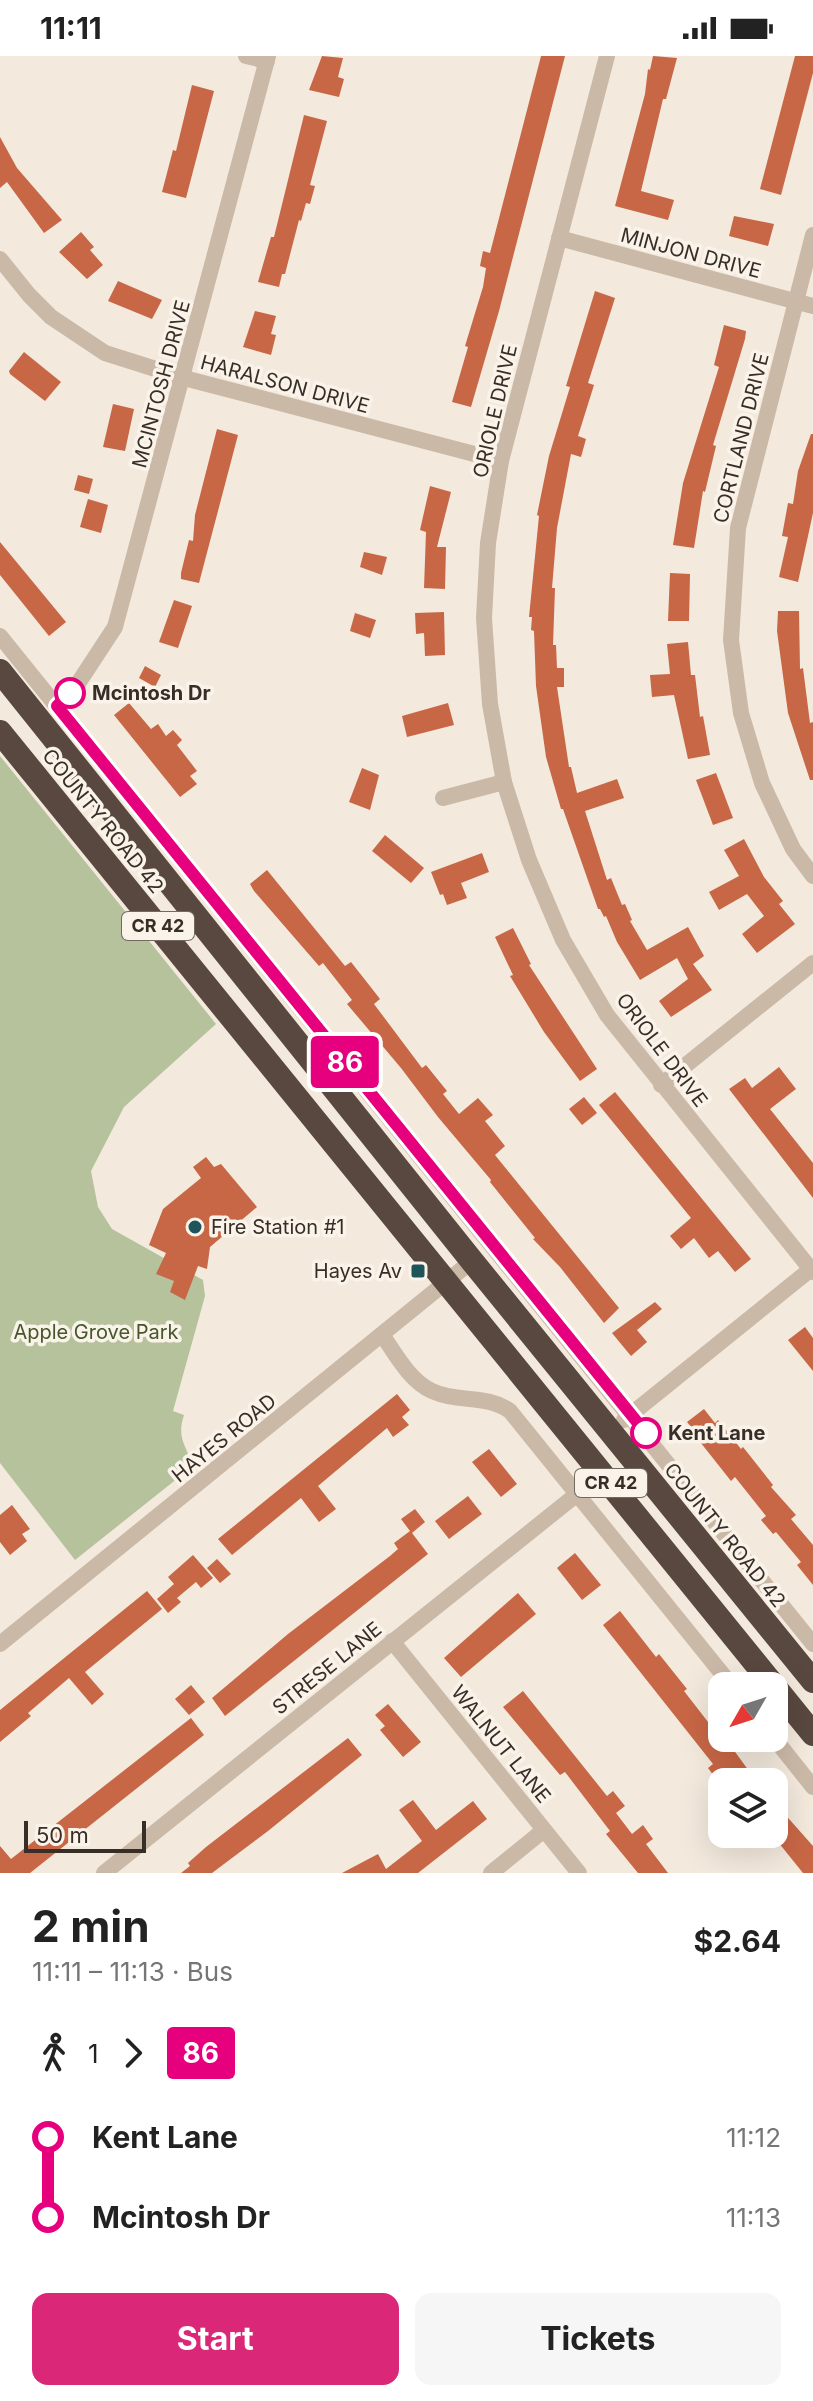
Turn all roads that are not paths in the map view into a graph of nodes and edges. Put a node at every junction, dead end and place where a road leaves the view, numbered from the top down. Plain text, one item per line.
1 (246, 56) edge
2 (607, 56) edge
3 (268, 59) edge
4 (813, 235) edge
5 (559, 238) junction
6 (0, 259) edge
7 (796, 301) junction
8 (813, 306) edge
9 (184, 378) junction
10 (501, 461) junction
11 (0, 636) edge
12 (0, 671) edge
13 (57, 706) junction
14 (0, 732) edge
15 (504, 782) junction
16 (443, 798) dead end
17 (813, 876) edge
18 (813, 963) edge
19 (661, 1085) junction
20 (472, 1261) junction
21 (812, 1270) edge
22 (447, 1282) junction
23 (383, 1336) junction
24 (631, 1414) junction
25 (610, 1431) junction
26 (576, 1495) junction
27 (392, 1641) junction
28 (0, 1644) edge
29 (813, 1644) edge
30 (721, 1672) edge
31 (813, 1681) edge
32 (813, 1734) edge
33 (785, 1752) edge
34 (813, 1787) edge
35 (544, 1830) junction
36 (104, 1873) edge
37 (491, 1873) edge
38 (579, 1873) edge

1 - 3 street
2 - 5 street, ORIOLE DRIVE
3 - 9 street, MCINTOSH DRIVE
4 - 7 street, CORTLAND DRIVE
5 - 7 street, MINJON DRIVE
5 - 10 street, ORIOLE DRIVE
6 - 9 street, HARALSON DRIVE
7 - 8 street, MINJON DRIVE
7 - 17 street, CORTLAND DRIVE
9 - 10 street, HARALSON DRIVE
9 - 13 street, MCINTOSH DRIVE
10 - 15 street, ORIOLE DRIVE
11 - 13 street
12 - 20 highway, COUNTY ROAD 42 / CR 42
13 - 24 street
14 - 22 highway, COUNTY ROAD 42 / CR 42
15 - 16 street
15 - 19 street, ORIOLE DRIVE
18 - 19 street
19 - 21 street, ORIOLE DRIVE
20 - 22 street, HAYES ROAD
20 - 25 highway, COUNTY ROAD 42 / CR 42
21 - 24 street
22 - 23 street, HAYES ROAD
22 - 32 highway, COUNTY ROAD 42 / CR 42
23 - 26 street
23 - 28 street, HAYES ROAD
24 - 25 street
24 - 29 street
25 - 31 highway, COUNTY ROAD 42 / CR 42
26 - 27 street, STRESE LANE
26 - 30 street
27 - 35 street, WALNUT LANE
27 - 36 street, STRESE LANE
33 - 34 street
35 - 37 street
35 - 38 street, WALNUT LANE

